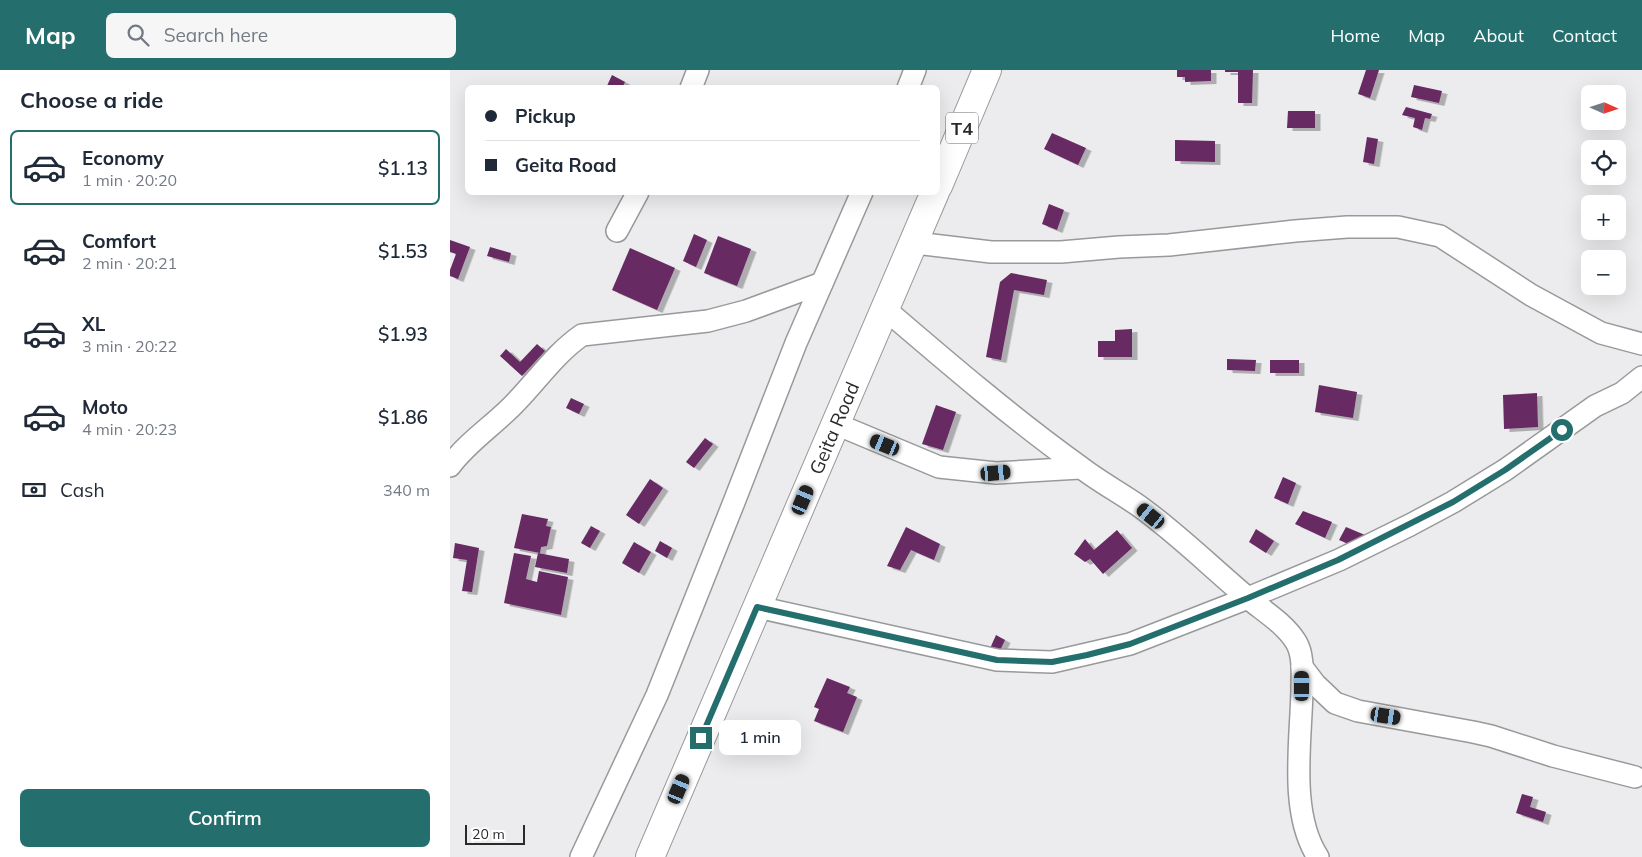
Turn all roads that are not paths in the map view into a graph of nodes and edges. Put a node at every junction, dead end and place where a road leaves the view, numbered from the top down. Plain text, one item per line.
1 (698, 70) edge
2 (915, 70) edge
3 (987, 70) edge
4 (692, 85) edge
5 (909, 85) edge
6 (940, 181) edge
7 (636, 195) edge
8 (861, 195) edge
9 (933, 195) edge
10 (617, 231) dead end
11 (914, 241) junction
12 (822, 283) junction
13 (885, 309) junction
14 (1642, 344) edge
15 (1642, 377) edge
16 (836, 424) junction
17 (450, 466) edge
18 (1080, 468) junction
19 (1248, 598) junction
20 (757, 607) junction
21 (1302, 667) junction
22 (1635, 777) dead end
23 (582, 857) edge
24 (650, 857) edge
25 (1318, 857) edge

1 - 4 street
2 - 5 street
3 - 6 highway, T4
7 - 10 street
8 - 12 street
9 - 11 highway, Geita Road
11 - 13 highway, Geita Road
11 - 14 street
12 - 17 street
12 - 23 street
13 - 16 highway, Geita Road
13 - 18 street
15 - 19 street
16 - 18 street
16 - 20 highway, Geita Road
18 - 19 street
19 - 20 street
19 - 21 street
20 - 24 highway, Geita Road
21 - 22 street
21 - 25 street

